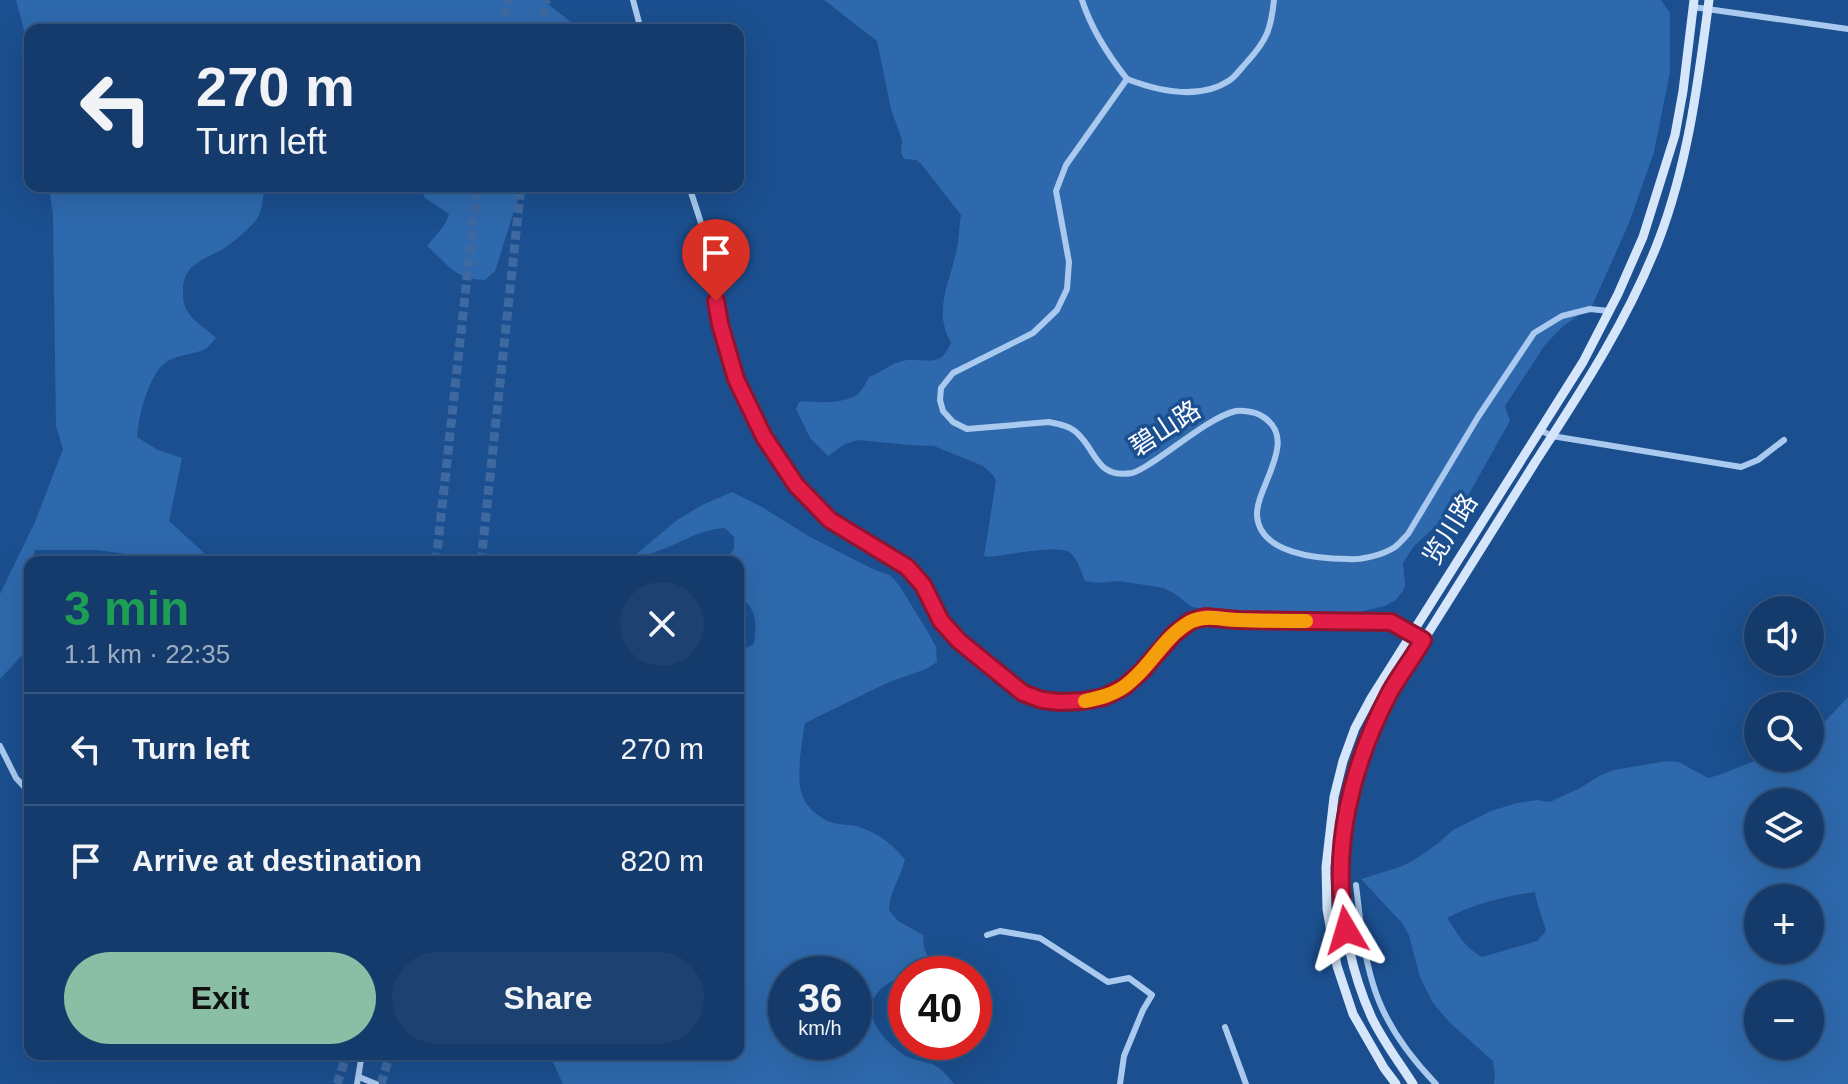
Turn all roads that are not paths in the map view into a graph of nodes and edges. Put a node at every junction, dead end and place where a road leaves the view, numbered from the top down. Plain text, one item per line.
1 (633, 0) edge
2 (1082, 0) edge
3 (1274, 0) edge
4 (1694, 4) edge
5 (1708, 5) edge
6 (639, 24) edge
7 (1848, 29) edge
8 (1127, 79) junction
9 (691, 192) edge
10 (1609, 311) junction
11 (1540, 430) junction
12 (1552, 436) junction
13 (1784, 440) dead end
14 (1410, 633) junction
15 (1423, 640) junction
16 (0, 746) edge
17 (24, 787) edge
18 (1325, 882) junction
19 (1341, 882) junction
20 (1356, 885) dead end
21 (987, 935) dead end
22 (1225, 1027) dead end
23 (361, 1060) edge
24 (358, 1080) edge
25 (376, 1084) edge
26 (1120, 1084) edge
27 (1246, 1084) edge
28 (1396, 1084) edge
29 (1413, 1084) edge
30 (1436, 1084) edge

1 - 6 street
2 - 8 street
3 - 8 street
4 - 5 street
4 - 10 street, 览川路
5 - 7 street
5 - 12 street, 览川路
8 - 10 street, 碧山路
9 - 14 street
10 - 11 street, 览川路
11 - 12 street
11 - 14 street, 览川路
12 - 13 street
12 - 15 street, 览川路
14 - 15 street
14 - 18 street, 览川路
15 - 19 street, 览川路
16 - 17 street
18 - 19 street
18 - 28 street, 览川路
19 - 29 street, 览川路
20 - 30 street
21 - 26 street
22 - 27 street
23 - 24 street
24 - 25 street

